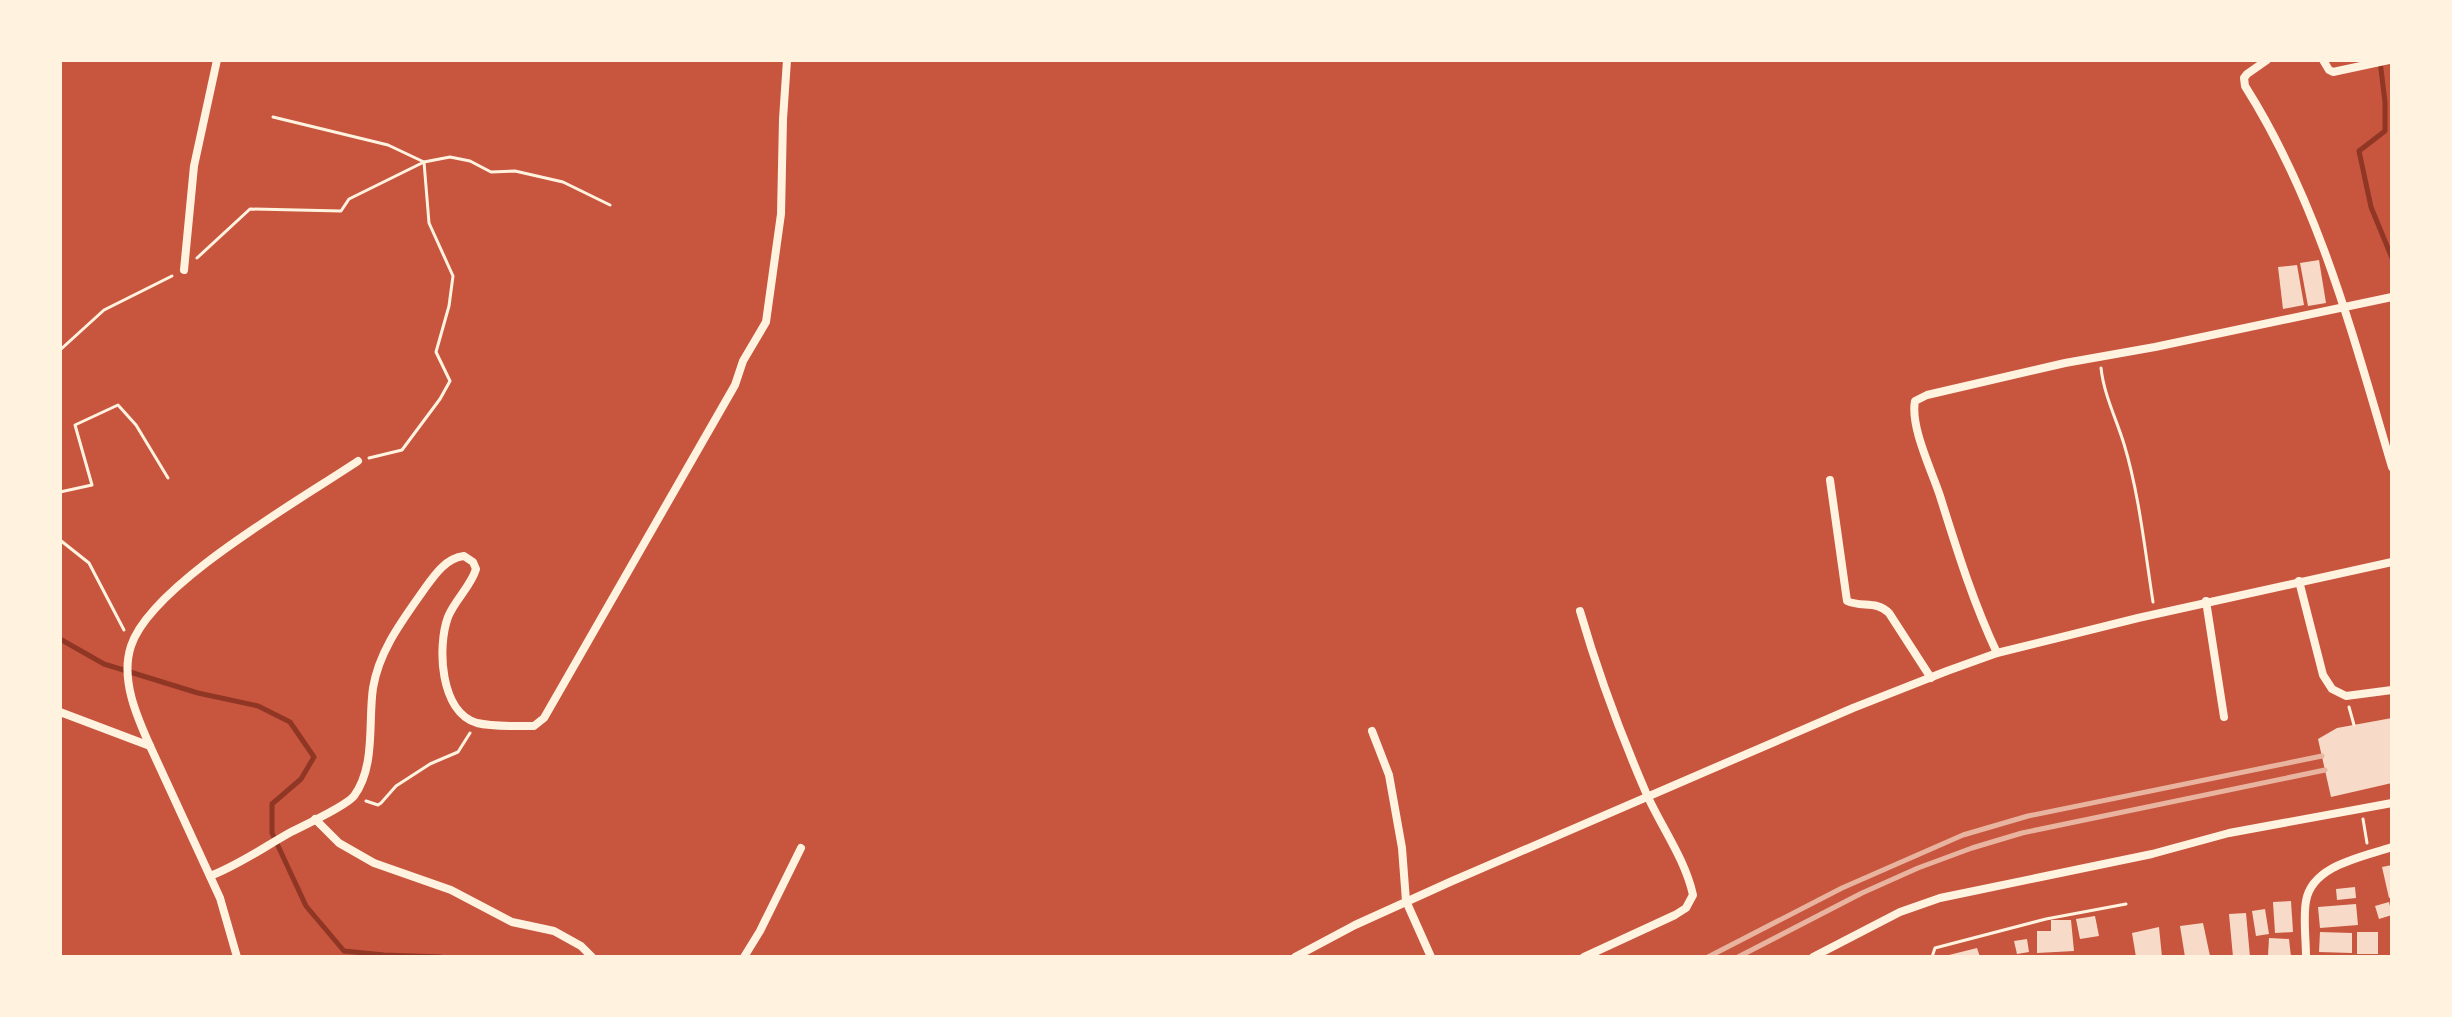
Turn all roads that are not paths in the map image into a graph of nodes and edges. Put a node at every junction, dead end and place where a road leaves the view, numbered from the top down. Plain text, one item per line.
1 (217, 60) edge
2 (787, 60) edge
3 (2267, 60) edge
4 (2323, 60) edge
5 (2389, 60) edge
6 (184, 270) road end
7 (2392, 297) edge
8 (2343, 306) junction
9 (358, 461) road end
10 (2392, 467) edge
11 (1830, 480) dead end
12 (2392, 562) edge
13 (2299, 581) junction
14 (2206, 601) junction
15 (1580, 611) dead end
16 (1997, 653) junction
17 (1931, 678) junction
18 (2392, 690) edge
19 (60, 712) edge
20 (2224, 717) dead end
21 (1372, 731) dead end
22 (150, 746) junction
23 (1648, 796) junction
24 (2392, 803) edge
25 (315, 819) junction
26 (2392, 847) edge
27 (801, 848) dead end
28 (210, 876) junction
29 (1406, 901) junction
30 (237, 957) edge
31 (592, 957) edge
32 (744, 957) edge
33 (1295, 957) edge
34 (1431, 957) edge
35 (1584, 957) edge
36 (1813, 957) edge
37 (2306, 957) edge

1 - 6 street
2 - 25 street
3 - 8 street
4 - 5 street
7 - 8 street
8 - 10 street
8 - 16 street
9 - 22 street
11 - 17 street
12 - 13 street
13 - 14 street
13 - 18 street
14 - 16 street
14 - 20 street
15 - 23 street
16 - 17 street
17 - 23 street
19 - 22 street
21 - 29 street
22 - 28 street
23 - 29 street
23 - 35 street
24 - 36 street
25 - 28 street
25 - 31 street
26 - 37 street
27 - 32 street
28 - 30 street
29 - 33 street
29 - 34 street

